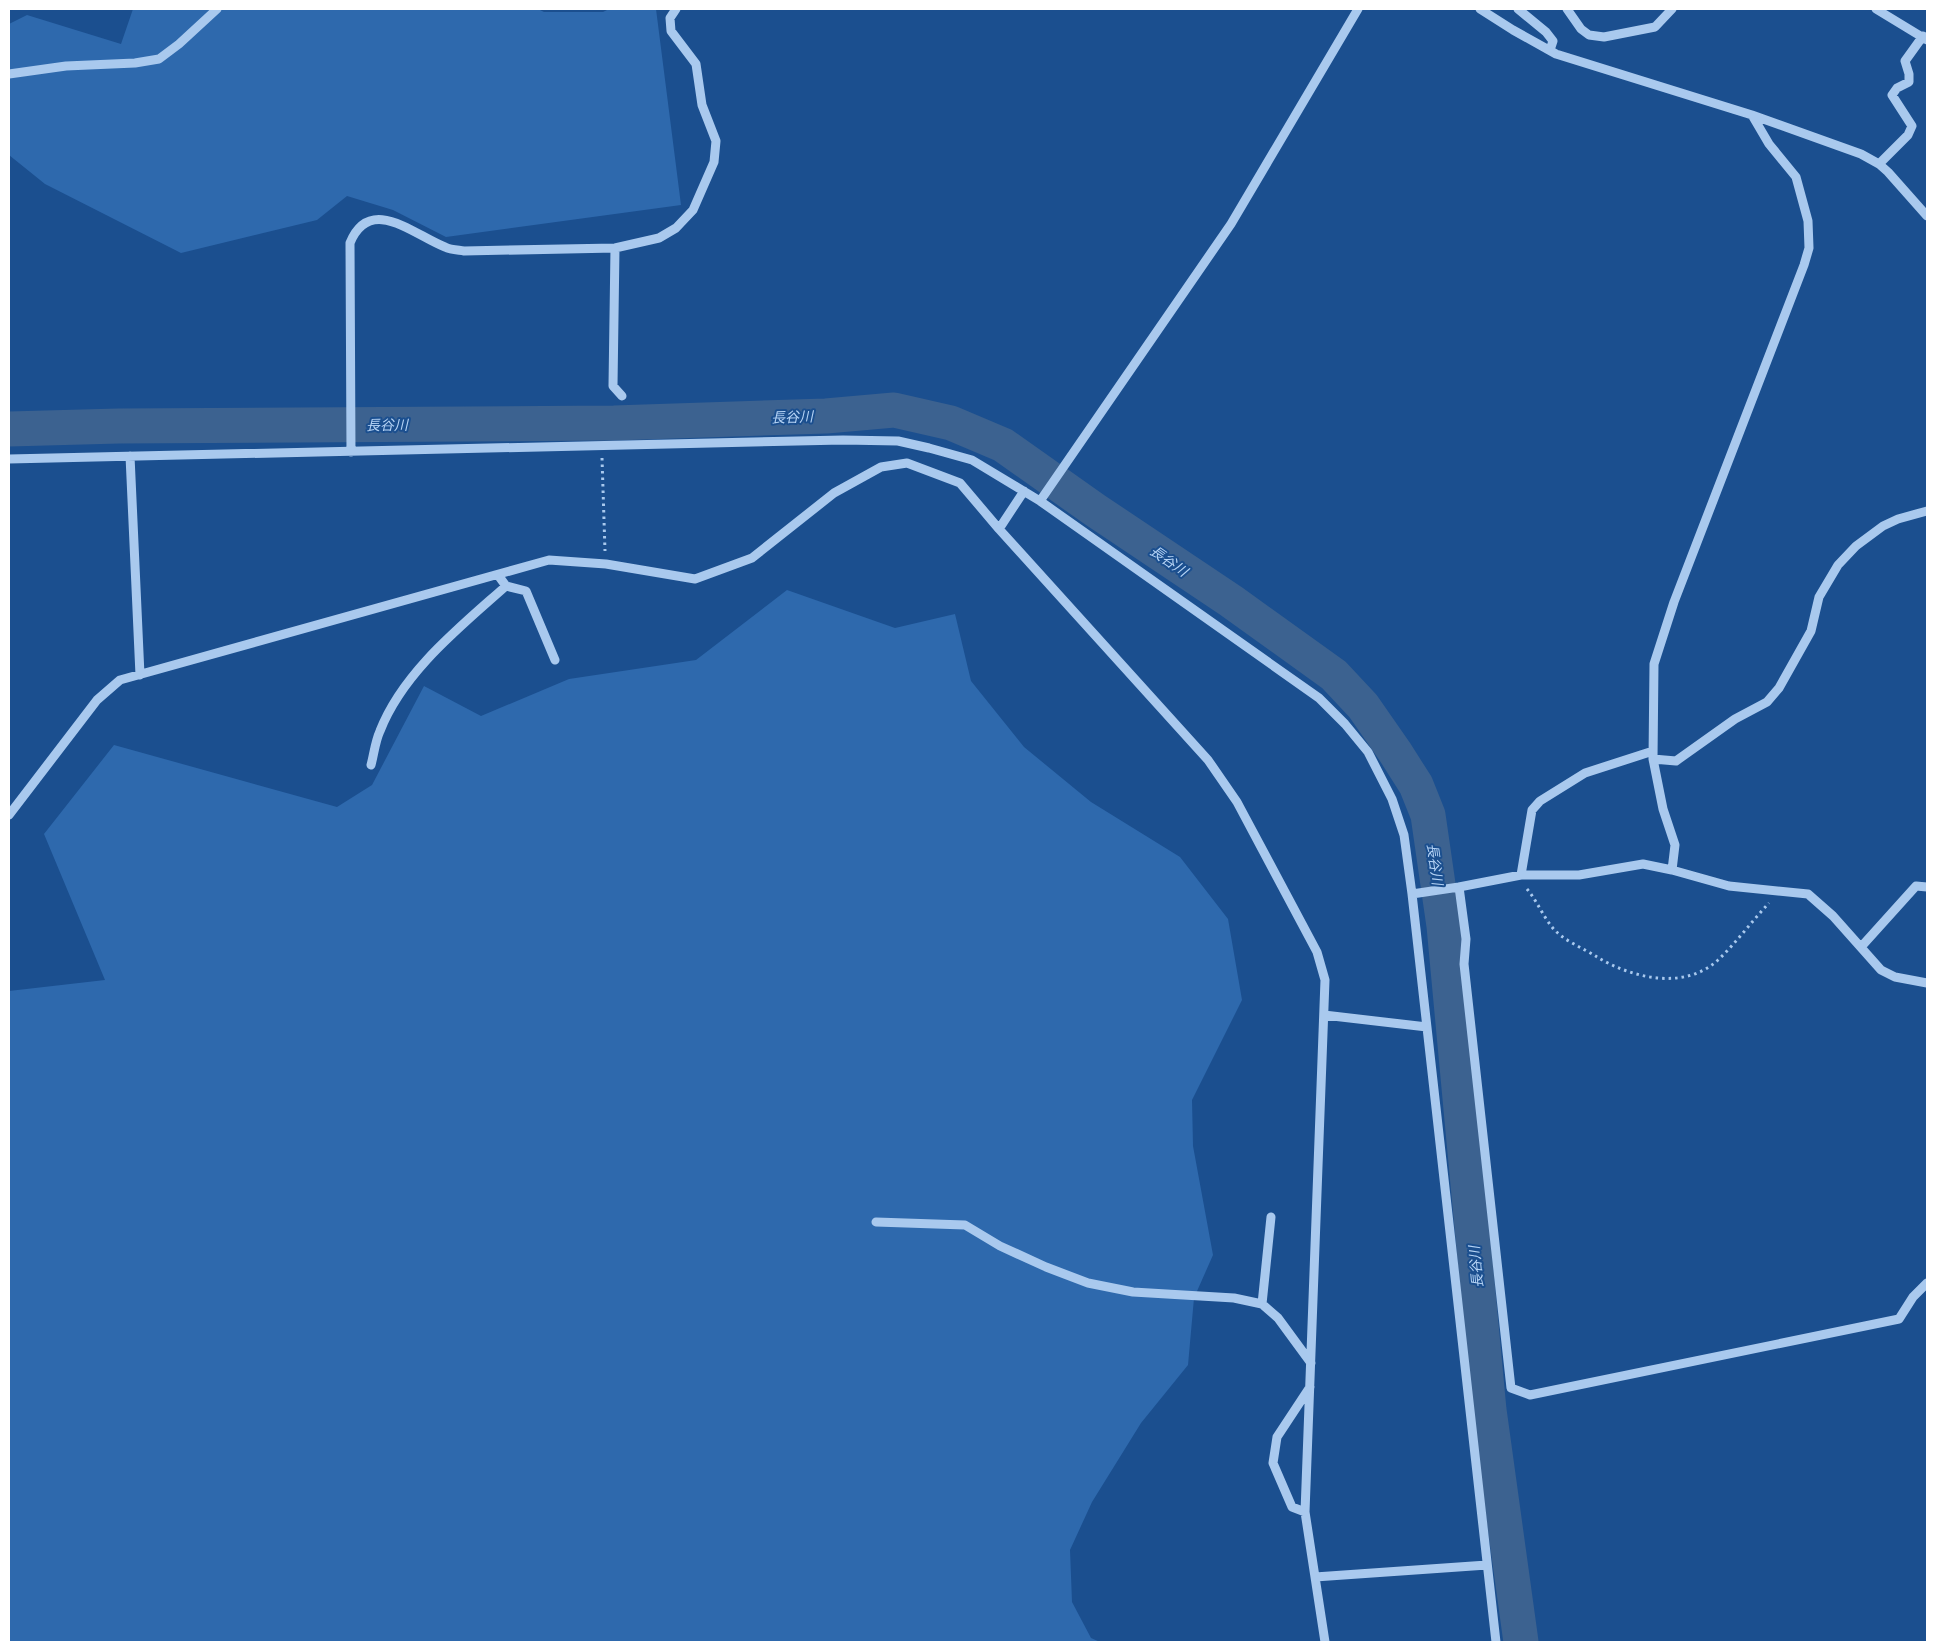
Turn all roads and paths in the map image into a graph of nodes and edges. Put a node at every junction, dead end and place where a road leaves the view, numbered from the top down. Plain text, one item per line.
1 (217, 9) edge
2 (676, 9) edge
3 (1358, 9) edge
4 (1480, 9) edge
5 (1518, 9) edge
6 (1567, 9) edge
7 (1672, 9) edge
8 (1876, 9) edge
9 (1925, 38) edge
10 (1550, 50) junction
11 (9, 74) edge
12 (1752, 115) junction
13 (1879, 164) junction
14 (1927, 216) edge
15 (615, 248) junction
16 (622, 396) dead end
17 (602, 446) junction
18 (350, 452) junction
19 (130, 456) junction
20 (9, 459) edge
21 (1024, 491) junction
22 (1040, 501) junction
23 (1927, 511) edge
24 (999, 529) junction
25 (606, 564) junction
26 (498, 575) junction
27 (506, 586) junction
28 (555, 660) dead end
29 (140, 675) junction
30 (1653, 755) junction
31 (371, 765) dead end
32 (9, 815) edge
33 (1672, 870) junction
34 (1517, 876) junction
35 (1459, 887) junction
36 (1927, 887) edge
37 (1779, 891) junction
38 (1412, 894) junction
39 (1861, 947) junction
40 (1927, 983) edge
41 (1324, 1015) junction
42 (1427, 1027) junction
43 (1271, 1217) dead end
44 (876, 1222) dead end
45 (1927, 1282) edge
46 (1262, 1304) junction
47 (1310, 1363) junction
48 (1310, 1388) junction
49 (1305, 1512) junction
50 (1487, 1565) junction
51 (1315, 1577) junction
52 (1325, 1642) edge
53 (1496, 1642) edge

1 - 11 street
2 - 15 street
3 - 22 street
4 - 10 street
5 - 10 street
6 - 7 street
8 - 9 street
9 - 13 street
10 - 12 street
12 - 13 street
12 - 30 street
13 - 14 street
15 - 16 street
15 - 18 street
17 - 18 street
17 - 21 street
17 - 25 path
18 - 19 street
19 - 20 street
19 - 29 street
21 - 22 street
21 - 24 street
22 - 38 street
23 - 30 street
24 - 25 street
24 - 41 street
25 - 26 street
26 - 27 street
26 - 29 street
27 - 28 street
27 - 31 street
29 - 32 street
30 - 33 street
30 - 34 street
33 - 34 street
33 - 37 street
34 - 35 street
34 - 37 path
35 - 38 street
35 - 45 street
36 - 39 street
37 - 39 street
38 - 42 street
39 - 40 street
41 - 42 street
41 - 47 street
42 - 50 street
43 - 46 street
44 - 46 street
46 - 47 street
47 - 48 street
48 - 49 street
48 - 49 street
49 - 51 street
50 - 51 street
50 - 53 street
51 - 52 street

